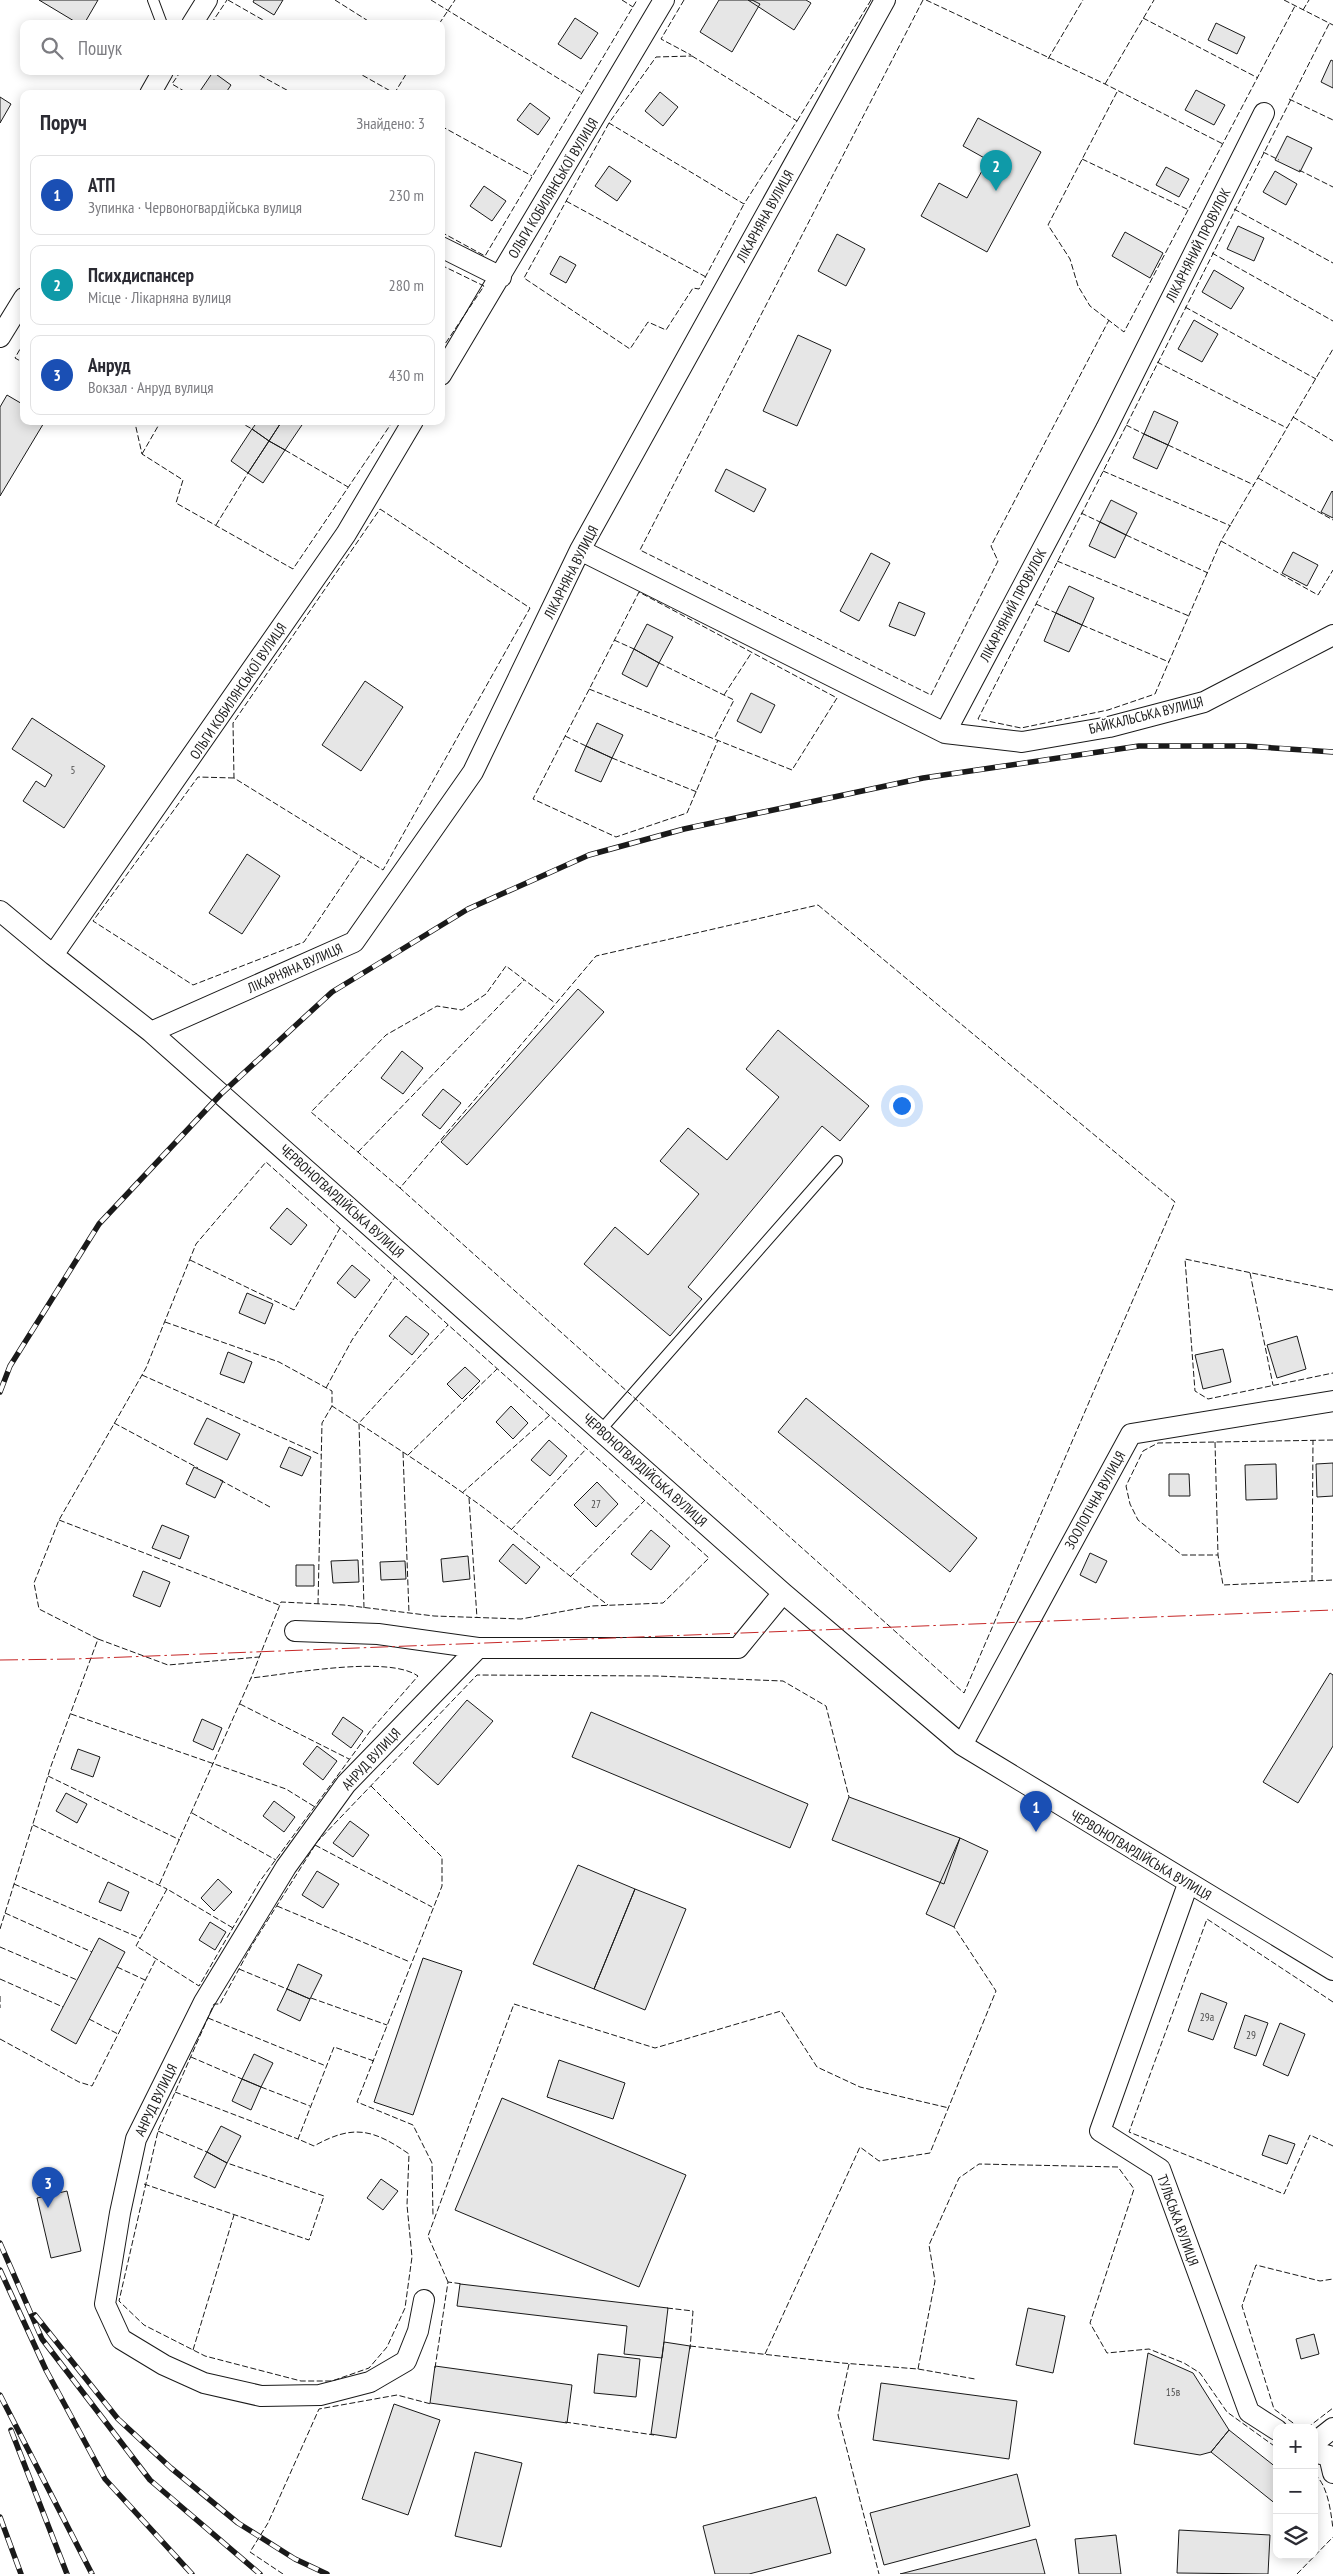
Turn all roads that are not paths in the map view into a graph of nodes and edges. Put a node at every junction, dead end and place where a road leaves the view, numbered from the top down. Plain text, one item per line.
1 (153, 0) edge
2 (207, 0) edge
3 (664, 0) edge
4 (885, 0) edge
5 (160, 20) edge
6 (194, 20) edge
7 (161, 75) edge
8 (152, 90) edge
9 (1264, 113) dead end
10 (445, 248) edge
11 (501, 277) junction
12 (20, 304) edge
13 (0, 337) edge
14 (445, 368) edge
15 (412, 425) edge
16 (580, 550) junction
17 (1333, 634) edge
18 (945, 733) junction
19 (0, 911) edge
20 (53, 955) junction
21 (152, 1032) junction
22 (837, 1161) dead end
23 (1333, 1402) edge
24 (600, 1431) junction
25 (783, 1593) junction
26 (295, 1632) dead end
27 (478, 1648) junction
28 (962, 1745) junction
29 (1188, 1884) junction
30 (1333, 1970) edge
31 (424, 2300) dead end
32 (1273, 2427) edge
33 (1333, 2428) edge
34 (1318, 2440) edge
35 (1318, 2453) edge
36 (1333, 2473) edge

1 - 5 lane
2 - 6 street
3 - 11 street, ОЛЬГИ КОБИЛЯНСЬКОЇ ВУЛИЦЯ
4 - 16 street, ЛІКАРНЯНА ВУЛИЦЯ
7 - 8 street
9 - 18 street, ЛІКАРНЯНИЙ ПРОВУЛОК
10 - 11 street
11 - 14 street, ОЛЬГИ КОБИЛЯНСЬКОЇ ВУЛИЦЯ
12 - 13 street
15 - 20 street, ОЛЬГИ КОБИЛЯНСЬКОЇ ВУЛИЦЯ
16 - 18 street
16 - 21 street, ЛІКАРНЯНА ВУЛИЦЯ
17 - 18 street, БАЙКАЛЬСЬКА ВУЛИЦЯ
19 - 20 street, ЧЕРВОНОГВАРДІЙСЬКА ВУЛИЦЯ
20 - 21 street, ЧЕРВОНОГВАРДІЙСЬКА ВУЛИЦЯ
21 - 24 street, ЧЕРВОНОГВАРДІЙСЬКА ВУЛИЦЯ
22 - 24 lane
23 - 28 street, ЗООЛОГІЧНА ВУЛИЦЯ
24 - 25 street, ЧЕРВОНОГВАРДІЙСЬКА ВУЛИЦЯ
25 - 27 street
25 - 28 street, ЧЕРВОНОГВАРДІЙСЬКА ВУЛИЦЯ
26 - 27 street
27 - 31 street, АНРУД ВУЛИЦЯ
28 - 29 street, ЧЕРВОНОГВАРДІЙСЬКА ВУЛИЦЯ
29 - 30 street, ЧЕРВОНОГВАРДІЙСЬКА ВУЛИЦЯ
29 - 32 street, ТУЛЬСЬКА ВУЛИЦЯ
33 - 34 street
35 - 36 street

